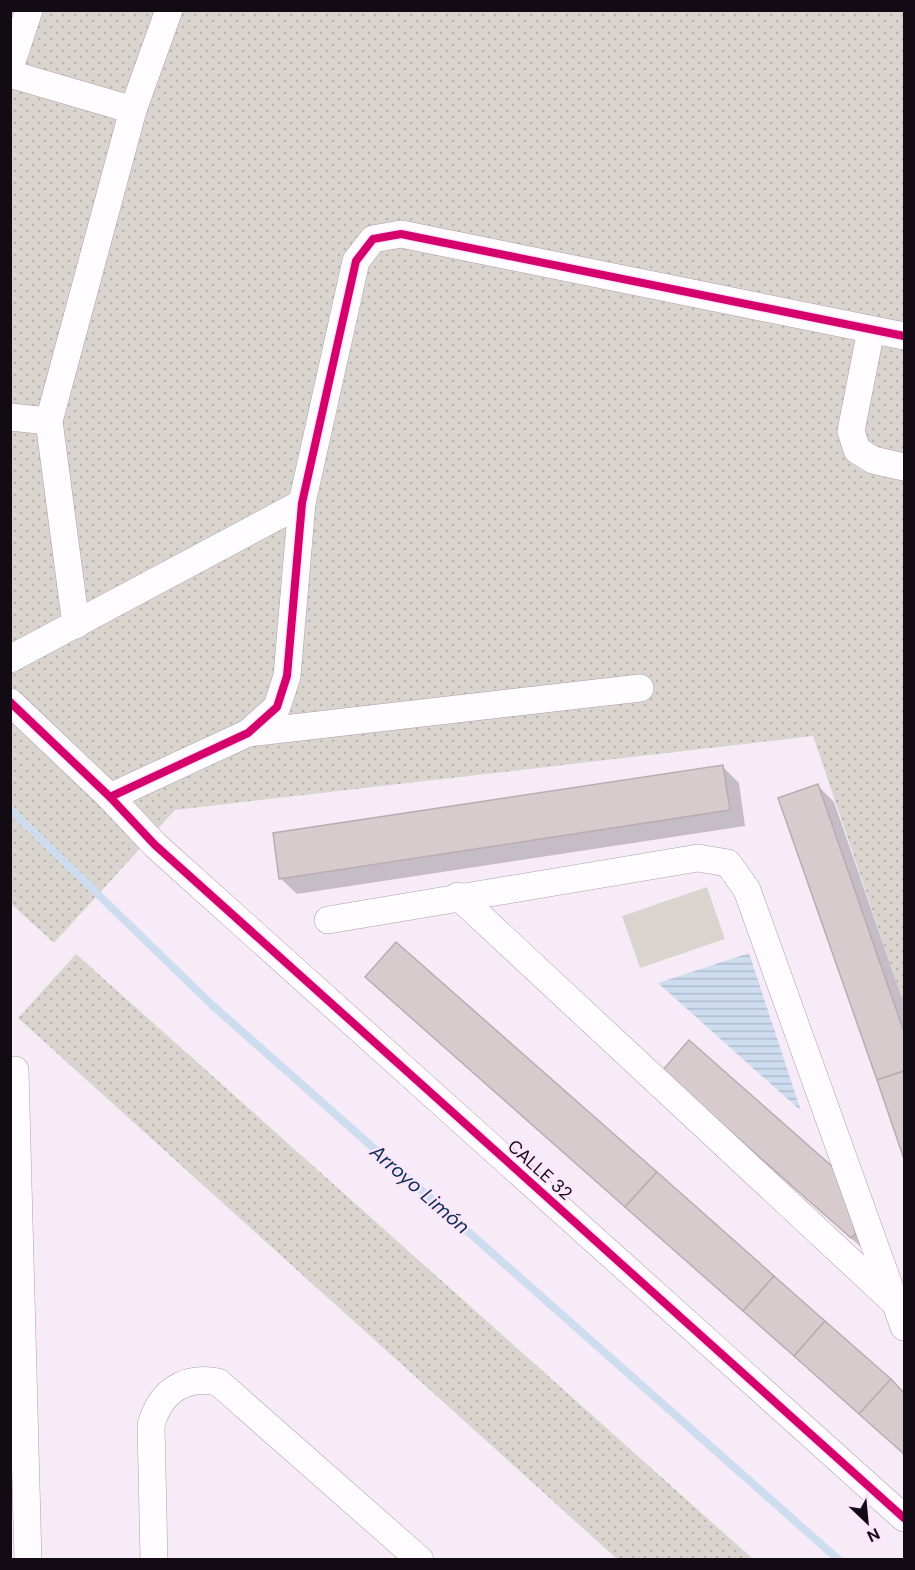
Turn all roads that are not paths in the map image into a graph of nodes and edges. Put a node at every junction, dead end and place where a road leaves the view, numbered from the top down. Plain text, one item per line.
1 (28, 10) edge
2 (169, 10) edge
3 (10, 68) edge
4 (10, 74) edge
5 (133, 110) junction
6 (872, 330) junction
7 (904, 336) edge
8 (10, 417) edge
9 (49, 421) junction
10 (904, 466) edge
11 (302, 503) junction
12 (76, 625) junction
13 (10, 659) edge
14 (640, 688) dead end
15 (10, 702) edge
16 (248, 733) junction
17 (110, 797) junction
18 (458, 896) junction
19 (328, 920) dead end
20 (15, 1070) dead end
21 (900, 1315) edge
22 (904, 1518) edge
23 (28, 1560) edge
24 (154, 1560) edge
25 (420, 1560) edge

1 - 3 street
2 - 5 street
4 - 5 street
5 - 9 street
6 - 7 street
6 - 10 street
6 - 11 street
8 - 9 street
9 - 12 street
11 - 12 street
11 - 16 street
12 - 13 street
14 - 16 street
15 - 17 street, CALLE 32
16 - 17 street
17 - 22 street, CALLE 32
18 - 19 street
18 - 21 street
18 - 21 street
20 - 23 street
24 - 25 street

